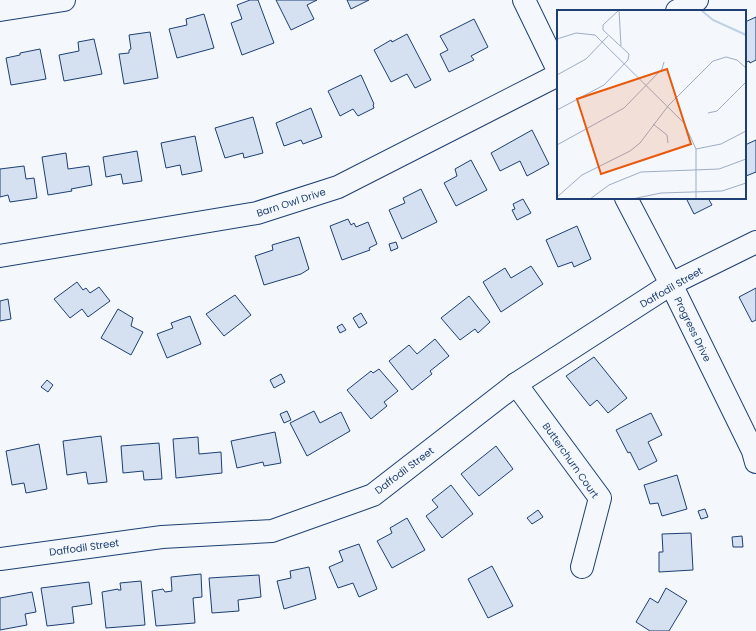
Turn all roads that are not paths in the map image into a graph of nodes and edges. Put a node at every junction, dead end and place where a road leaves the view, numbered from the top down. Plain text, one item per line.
1 (64, 0) edge
2 (524, 0) edge
3 (697, 0) edge
4 (0, 10) edge
5 (679, 10) edge
6 (557, 68) edge
7 (557, 76) edge
8 (627, 199) edge
9 (756, 242) edge
10 (0, 256) edge
11 (671, 284) junction
12 (516, 384) junction
13 (756, 462) edge
14 (0, 559) edge
15 (582, 567) dead end

1 - 4 street
2 - 6 street
3 - 5 street
7 - 10 street, Barn Owl Drive
8 - 11 street, Progress Drive
9 - 11 street, Daffodil Street
11 - 12 street, Daffodil Street
11 - 13 street, Progress Drive
12 - 14 street, Daffodil Street
12 - 15 street, Butterchurn Court

